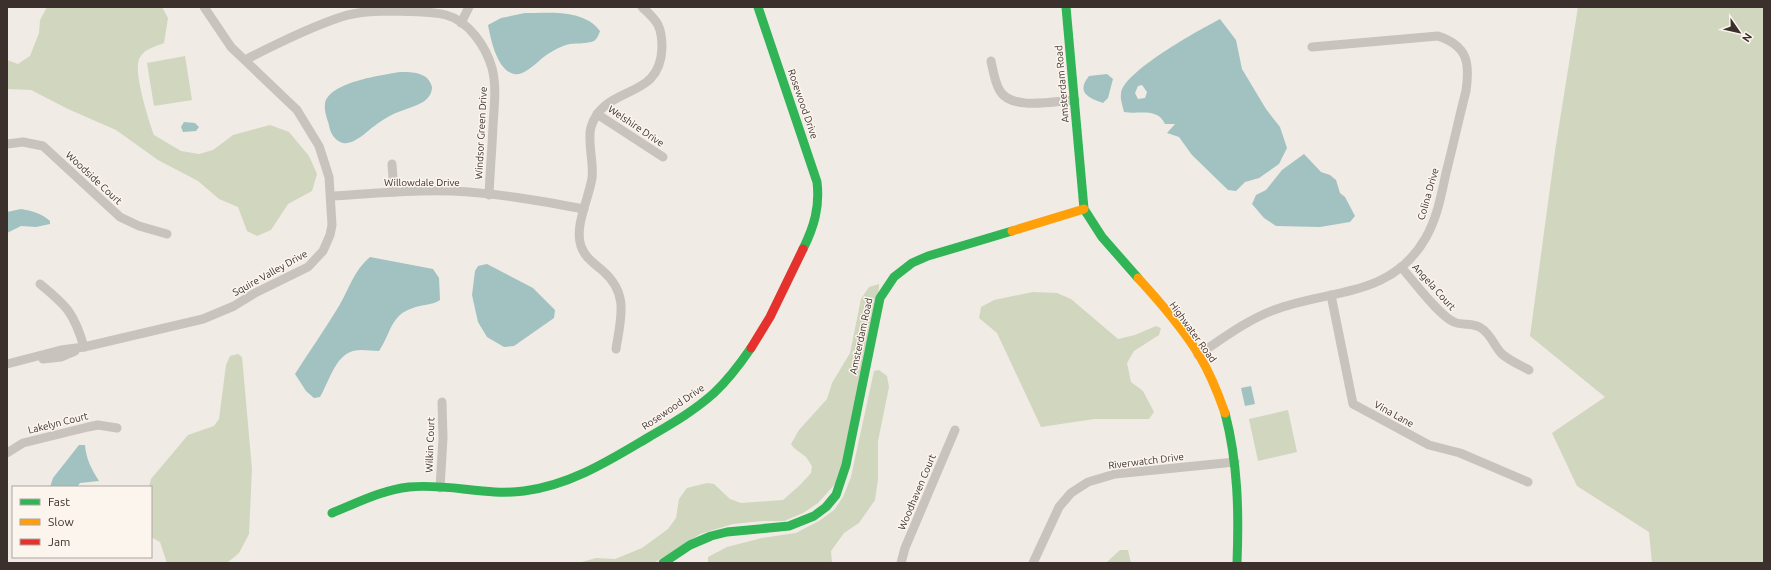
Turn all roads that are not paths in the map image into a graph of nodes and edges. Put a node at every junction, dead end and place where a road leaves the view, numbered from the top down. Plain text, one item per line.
1 (204, 7) edge
2 (469, 7) edge
3 (642, 7) edge
4 (758, 7) edge
5 (1066, 7) edge
6 (461, 23) junction
7 (1312, 47) dead end
8 (245, 60) junction
9 (991, 61) dead end
10 (1075, 100) junction
11 (598, 114) junction
12 (7, 144) edge
13 (663, 157) dead end
14 (392, 164) dead end
15 (394, 192) junction
16 (489, 195) junction
17 (331, 196) junction
18 (584, 209) junction
19 (1084, 209) junction
20 (167, 234) dead end
21 (1401, 267) junction
22 (40, 284) dead end
23 (1331, 295) junction
24 (84, 347) junction
25 (616, 349) dead end
26 (1198, 355) junction
27 (7, 364) edge
28 (1529, 370) dead end
29 (442, 402) dead end
30 (117, 428) dead end
31 (956, 430) dead end
32 (7, 453) edge
33 (1235, 462) junction
34 (1528, 482) dead end
35 (440, 488) junction
36 (332, 514) dead end
37 (663, 563) edge
38 (901, 563) edge
39 (1033, 563) edge
40 (1237, 563) edge

1 - 8 street, Squire Valley Drive
2 - 6 street
3 - 11 street
4 - 35 street, Rosewood Drive
5 - 10 street, Amsterdam Road
6 - 8 street, Windsor Green Drive
6 - 16 street, Windsor Green Drive
7 - 21 street, Colina Drive
8 - 17 street, Squire Valley Drive
9 - 10 street
10 - 19 street, Amsterdam Road
11 - 13 street, Welshire Drive
11 - 18 street
12 - 20 street, Woodside Court
14 - 15 street
15 - 16 street, Willowdale Drive
15 - 17 street, Willowdale Drive
16 - 18 street, Willowdale Drive
17 - 24 street, Squire Valley Drive
18 - 25 street
19 - 26 street, Highwater Road
19 - 37 street, Amsterdam Road
21 - 23 street, Colina Drive
21 - 28 street, Angela Court
22 - 24 street
23 - 26 street, Colina Drive
23 - 34 street, Vina Lane
24 - 27 street, Squire Valley Drive
26 - 33 street, Highwater Road
29 - 35 street, Wilkin Court
30 - 32 street, Lakelyn Court
31 - 38 street, Woodhaven Court
33 - 39 street, Riverwatch Drive
33 - 40 street, Highwater Road
35 - 36 street, Rosewood Drive

